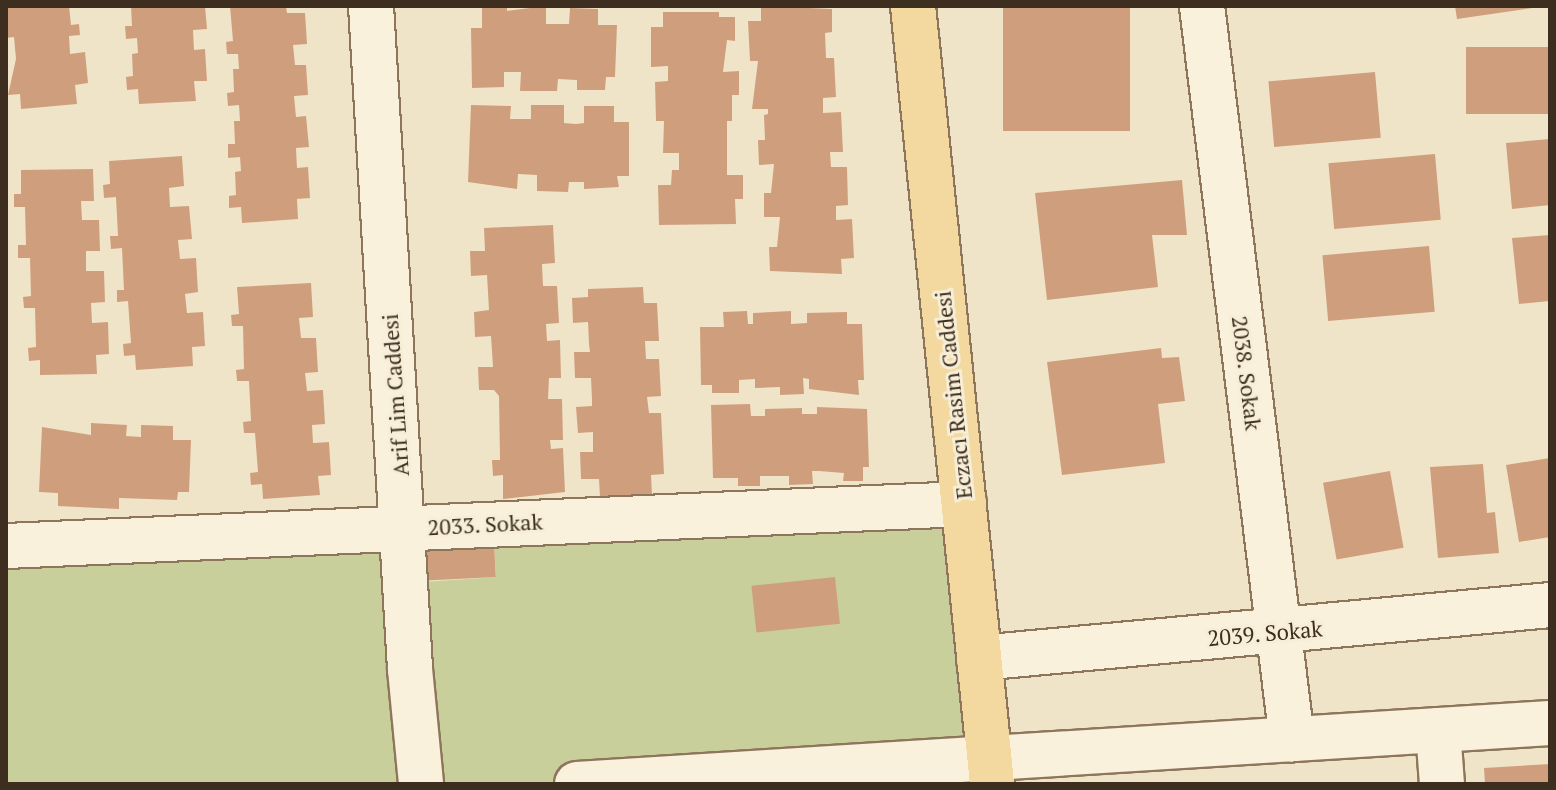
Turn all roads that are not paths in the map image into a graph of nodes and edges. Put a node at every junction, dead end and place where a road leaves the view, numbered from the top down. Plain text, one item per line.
1 (371, 6) edge
2 (913, 6) edge
3 (1202, 6) edge
4 (964, 504) junction
5 (404, 528) junction
6 (6, 546) edge
7 (1550, 605) edge
8 (1279, 632) junction
9 (979, 658) junction
10 (1550, 723) edge
11 (1438, 730) junction
12 (1292, 740) junction
13 (991, 772) edge
14 (421, 784) edge
15 (577, 784) edge
16 (1442, 784) edge

1 - 5 street, Arif Lim Caddesi
2 - 4 main road, Eczacı Rasim Caddesi
3 - 8 street, 2038. Sokak
4 - 5 street, 2033. Sokak
4 - 9 main road, Eczacı Rasim Caddesi
5 - 6 street, 2033. Sokak
5 - 14 street, Arif Lim Caddesi
7 - 8 street, 2039. Sokak
8 - 9 street, 2039. Sokak
8 - 12 street, 2038. Sokak
9 - 13 main road, Eczacı Rasim Caddesi
10 - 11 street
11 - 12 street
11 - 16 street
12 - 13 street
13 - 15 street

